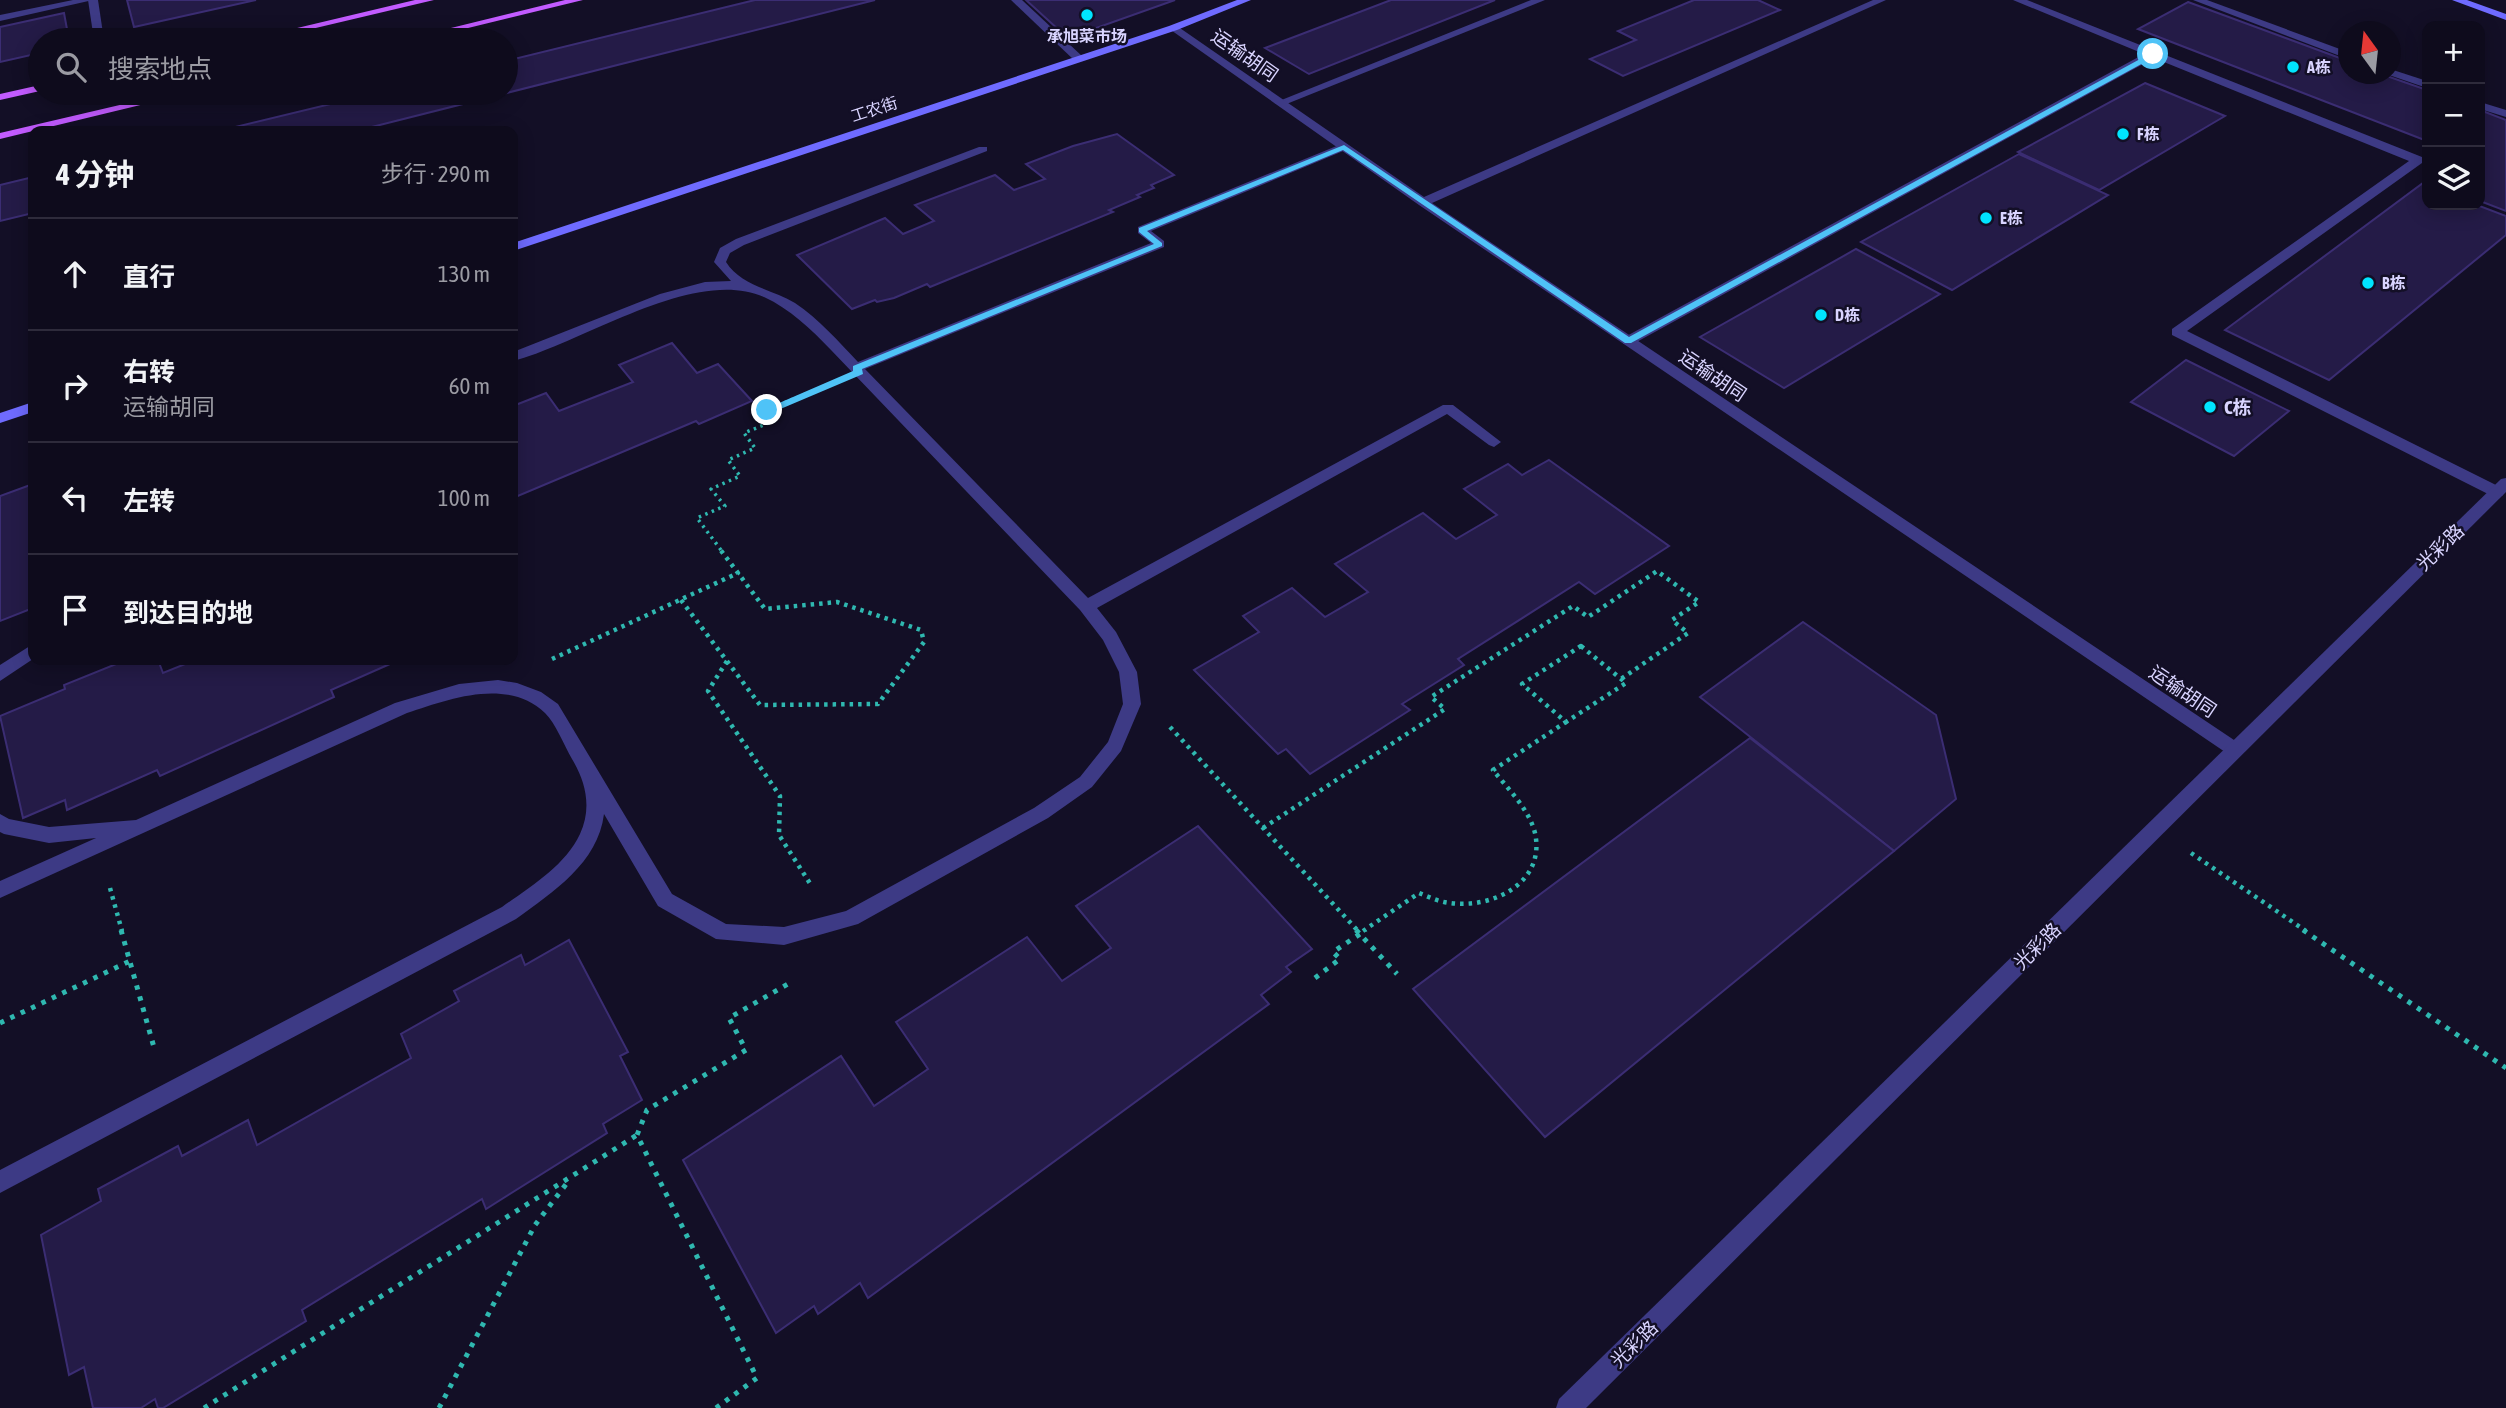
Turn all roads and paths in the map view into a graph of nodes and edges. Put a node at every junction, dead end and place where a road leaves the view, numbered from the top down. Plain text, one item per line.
1 (91, 0) edge
2 (429, 0) edge
3 (579, 0) edge
4 (1016, 0) edge
5 (1246, 0) edge
6 (1540, 0) edge
7 (1881, 0) edge
8 (2018, 0) edge
9 (2197, 0) edge
10 (2456, 0) edge
11 (2506, 17) edge
12 (0, 18) edge
13 (97, 28) edge
14 (305, 28) edge
15 (459, 28) edge
16 (1173, 28) junction
17 (2338, 52) edge
18 (2153, 54) junction
19 (1079, 59) junction
20 (2401, 76) edge
21 (2424, 84) edge
22 (28, 91) edge
23 (0, 97) edge
24 (1280, 103) junction
25 (133, 105) edge
26 (2485, 107) edge
27 (2506, 114) edge
28 (43, 126) edge
29 (28, 129) edge
30 (0, 136) edge
31 (1344, 147) junction
32 (983, 149) dead end
33 (1423, 202) junction
34 (518, 245) edge
35 (746, 287) junction
36 (1628, 341) junction
37 (518, 355) edge
38 (858, 370) junction
39 (28, 409) edge
40 (0, 418) edge
41 (1494, 442) dead end
42 (2501, 487) edge
43 (738, 573) junction
44 (681, 600) junction
45 (1086, 606) junction
46 (28, 654) edge
47 (727, 661) junction
48 (0, 674) edge
49 (1621, 679) junction
50 (1129, 682) junction
51 (498, 685) junction
52 (1567, 723) junction
53 (2234, 749) junction
54 (590, 774) junction
55 (0, 822) edge
56 (149, 824) junction
57 (1263, 828) junction
58 (2156, 828) junction
59 (99, 846) junction
60 (0, 890) edge
61 (835, 922) junction
62 (1360, 934) junction
63 (130, 961) junction
64 (1397, 974) dead end
65 (1315, 978) dead end
66 (796, 979) dead end
67 (0, 1023) edge
68 (2506, 1068) edge
69 (166, 1094) junction
70 (636, 1135) junction
71 (572, 1175) junction
72 (0, 1182) edge
73 (204, 1408) edge
74 (439, 1408) edge
75 (716, 1408) edge
76 (1568, 1408) edge

1 - 12 street
1 - 13 street
2 - 14 main road
3 - 15 main road
4 - 19 street
5 - 16 main road, 工农街
6 - 24 street
7 - 33 street
8 - 18 street
9 - 17 street
10 - 11 main road
16 - 19 main road, 工农街
16 - 24 street, 运输胡同
18 - 36 street
18 - 42 street
19 - 34 main road, 工农街
20 - 21 street
22 - 23 main road
24 - 31 street, 运输胡同
25 - 28 main road
26 - 27 street
29 - 30 main road
31 - 33 street, 运输胡同
31 - 38 street
32 - 35 street
33 - 36 street, 运输胡同
35 - 37 street
35 - 38 street
36 - 53 street, 运输胡同
38 - 43 path
38 - 45 street
39 - 40 main road
41 - 45 street
42 - 53 street, 光彩路
43 - 44 path
43 - 47 path
44 - 47 path
44 - 51 path
45 - 50 street
46 - 48 street
47 - 61 path
49 - 52 path
49 - 52 path
49 - 57 path
50 - 57 path
50 - 61 street
51 - 54 street
51 - 56 street
52 - 62 path
53 - 58 street, 光彩路
54 - 61 street
54 - 69 street
55 - 56 street
56 - 59 street
57 - 62 path
58 - 68 path
58 - 76 street, 光彩路
59 - 60 street
59 - 63 path
62 - 64 path
62 - 65 path
63 - 67 path
63 - 69 path
66 - 70 path
69 - 72 street
70 - 71 path
70 - 75 path
71 - 73 path
71 - 74 path

